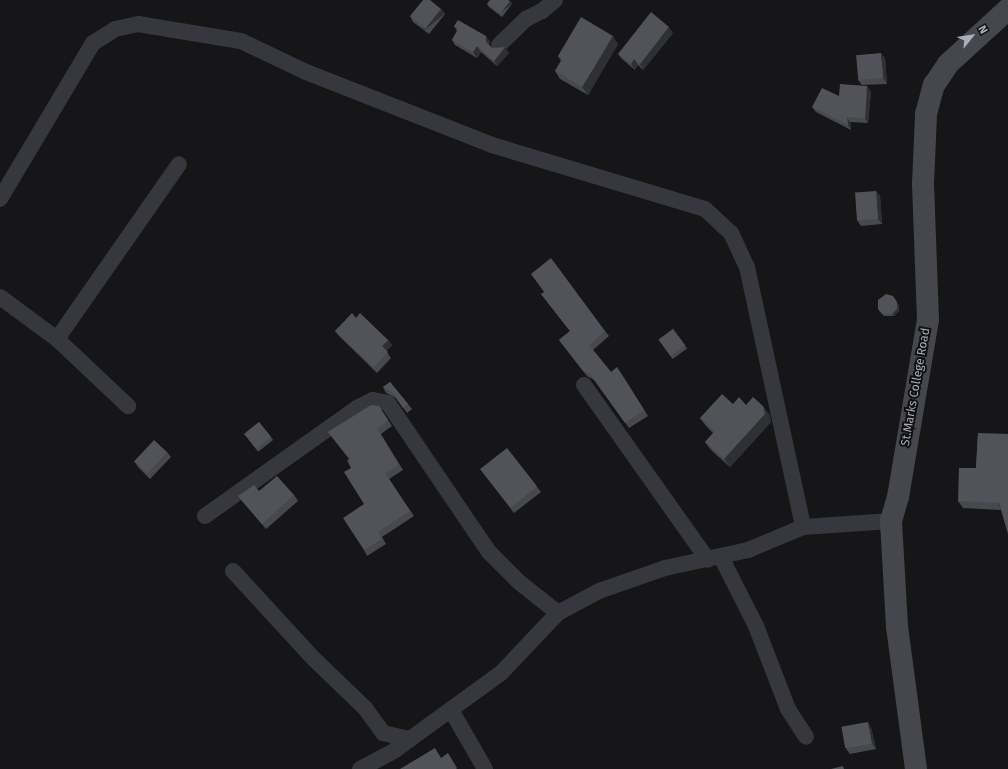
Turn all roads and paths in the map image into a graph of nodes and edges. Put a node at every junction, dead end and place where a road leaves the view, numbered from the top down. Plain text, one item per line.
1 (555, 0) edge
2 (1008, 9) edge
3 (499, 45) dead end
4 (179, 164) dead end
5 (0, 199) edge
6 (0, 297) edge
7 (57, 339) junction
8 (584, 385) dead end
9 (128, 406) dead end
10 (205, 516) dead end
11 (891, 521) junction
12 (804, 527) junction
13 (714, 558) junction
14 (233, 571) dead end
15 (558, 613) junction
16 (451, 710) junction
17 (806, 737) dead end
18 (410, 739) junction
19 (360, 769) edge
20 (485, 769) edge
21 (916, 769) edge

1 - 3 street
2 - 11 main road, St.Marks College Road
4 - 7 street
5 - 12 street
6 - 7 street
7 - 9 street
8 - 13 street
10 - 15 street
11 - 12 street
11 - 21 main road, St.Marks College Road
12 - 13 street
13 - 15 street
13 - 17 street
14 - 18 street
15 - 16 street
16 - 18 street
16 - 20 street
18 - 19 street

